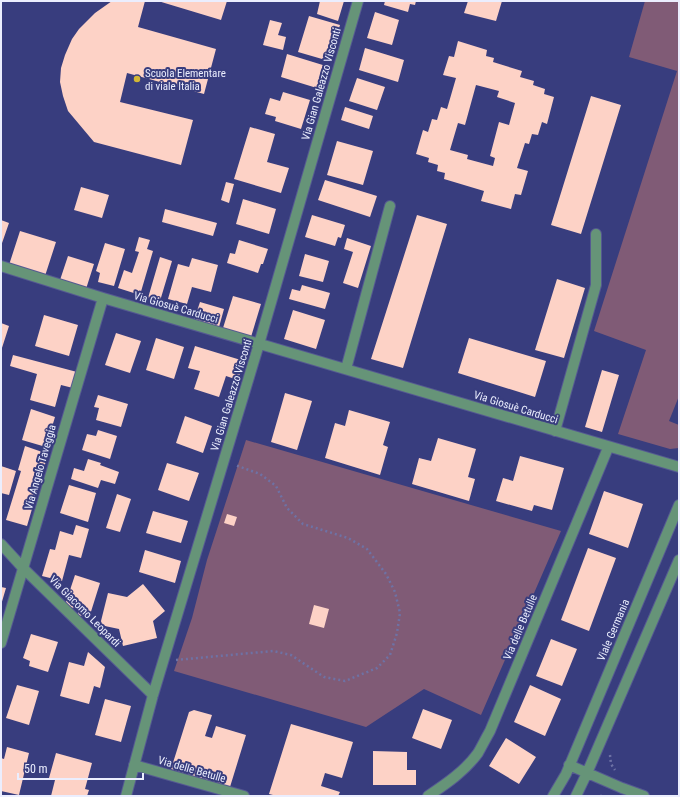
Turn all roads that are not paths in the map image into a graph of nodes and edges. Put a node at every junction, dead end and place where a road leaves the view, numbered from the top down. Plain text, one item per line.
1 (358, 1) edge
2 (390, 206) dead end
3 (596, 234) dead end
4 (1, 266) edge
5 (103, 298) junction
6 (259, 344) junction
7 (346, 369) junction
8 (555, 431) junction
9 (608, 448) junction
10 (679, 468) edge
11 (679, 505) edge
12 (1, 544) edge
13 (679, 560) edge
14 (23, 568) junction
15 (1, 643) edge
16 (153, 695) junction
17 (134, 765) junction
18 (569, 765) junction
19 (588, 773) junction
20 (126, 796) edge
21 (244, 796) edge
22 (428, 796) edge
23 (553, 796) edge
24 (576, 796) edge
25 (644, 796) edge

1 - 6 street, Via Gian Galeazzo Visconti
2 - 7 street
3 - 8 street
4 - 5 street, Via Giosuè Carducci
5 - 6 street, Via Giosuè Carducci
5 - 14 street, Via Angelo Taveggia
6 - 7 street, Via Giosuè Carducci
6 - 16 street, Via Gian Galeazzo Visconti
7 - 8 street, Via Giosuè Carducci
8 - 9 street, Via Giosuè Carducci
9 - 10 street, Via Giosuè Carducci
9 - 22 street, Via delle Betulle
11 - 18 street, Viale Germania
12 - 14 street, Via Giacomo Leopardi
13 - 19 street
14 - 15 street, Via Angelo Taveggia
14 - 16 street, Via Giacomo Leopardi
16 - 17 street, Via Gian Galeazzo Visconti
17 - 20 street, Via Gian Galeazzo Visconti
17 - 21 street, Via delle Betulle
18 - 19 street
18 - 23 street, Viale Germania
19 - 24 street
19 - 25 street

